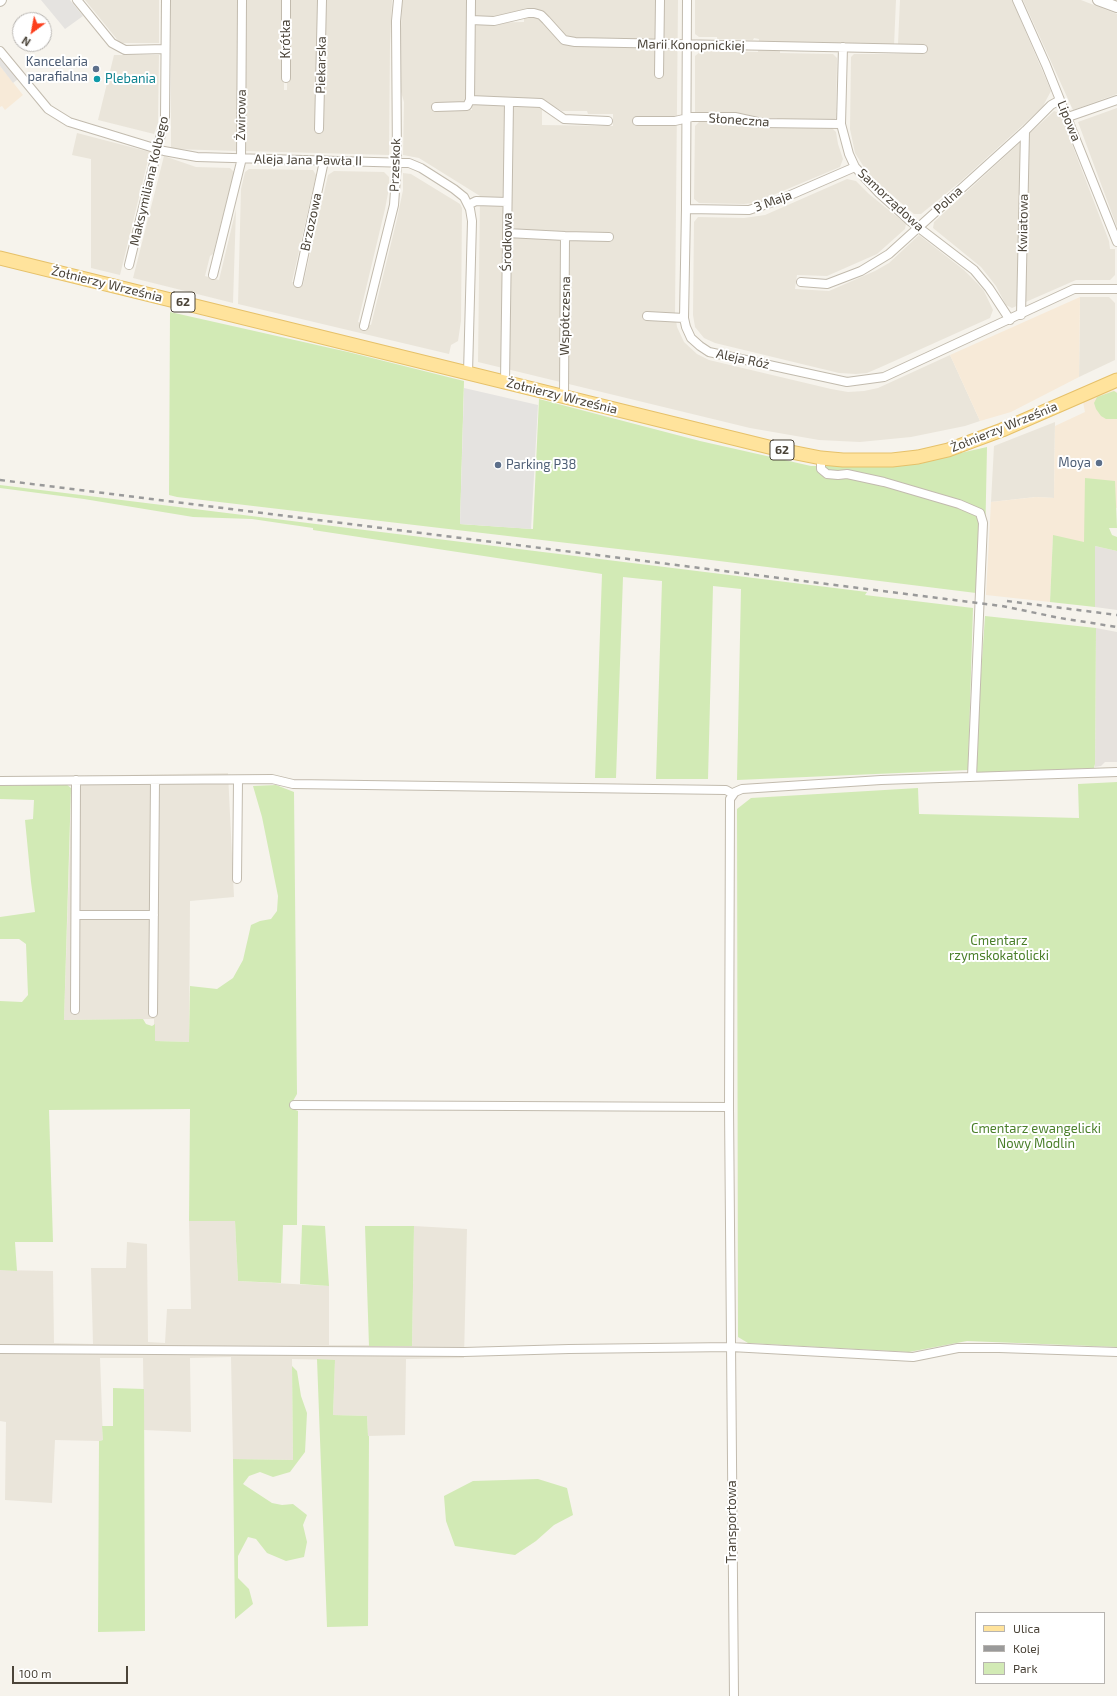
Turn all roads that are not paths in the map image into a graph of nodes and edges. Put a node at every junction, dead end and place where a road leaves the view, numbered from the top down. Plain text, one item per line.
1 (77, 0) edge
2 (166, 0) edge
3 (242, 0) edge
4 (286, 0) edge
5 (322, 0) edge
6 (398, 0) edge
7 (471, 0) edge
8 (660, 0) edge
9 (687, 0) edge
10 (1017, 0) edge
11 (1098, 0) edge
12 (1117, 7) edge
13 (472, 20) junction
14 (659, 44) junction
15 (686, 44) junction
16 (843, 47) junction
17 (165, 49) junction
18 (923, 49) dead end
19 (0, 51) edge
20 (659, 74) dead end
21 (286, 78) dead end
22 (470, 100) junction
23 (1060, 100) junction
24 (1117, 100) edge
25 (509, 102) junction
26 (436, 107) dead end
27 (1068, 117) junction
28 (685, 119) junction
29 (637, 120) dead end
30 (608, 121) dead end
31 (841, 124) junction
32 (319, 129) dead end
33 (1024, 131) junction
34 (158, 149) junction
35 (241, 159) junction
36 (324, 161) junction
37 (397, 163) junction
38 (855, 167) junction
39 (507, 202) junction
40 (468, 205) junction
41 (686, 208) junction
42 (918, 227) junction
43 (507, 233) junction
44 (565, 236) junction
45 (609, 237) dead end
46 (1117, 242) edge
47 (0, 258) edge
48 (129, 266) dead end
49 (213, 275) dead end
50 (801, 282) dead end
51 (298, 283) dead end
52 (1117, 289) edge
53 (1021, 315) junction
54 (647, 316) dead end
55 (684, 318) junction
56 (1010, 320) junction
57 (364, 326) dead end
58 (468, 373) junction
59 (1117, 380) edge
60 (505, 381) junction
61 (564, 396) junction
62 (821, 458) junction
63 (1117, 772) edge
64 (972, 777) junction
65 (76, 780) junction
66 (155, 780) junction
67 (238, 780) junction
68 (0, 781) edge
69 (733, 794) junction
70 (237, 879) dead end
71 (76, 915) junction
72 (154, 915) junction
73 (75, 1010) dead end
74 (153, 1013) dead end
75 (294, 1105) dead end
76 (729, 1107) junction
77 (731, 1347) junction
78 (0, 1349) edge
79 (1117, 1352) edge
80 (734, 1696) edge

1 - 17 street
2 - 17 street, Maksymiliana Kolbego
3 - 35 street, Żwirowa
4 - 21 street, Krótka
5 - 32 street, Piekarska
6 - 37 street, Przeskok
7 - 13 street
8 - 14 street
9 - 15 street, Aleja Róż
10 - 23 street, Lipowa
11 - 12 street
13 - 14 street, Marii Konopnickiej
13 - 22 street
14 - 15 street, Marii Konopnickiej
14 - 20 street
15 - 16 street, Marii Konopnickiej
15 - 28 street, Aleja Róż
16 - 18 street, Marii Konopnickiej
16 - 31 street, Samorządowa
17 - 34 street, Maksymiliana Kolbego
19 - 34 street, Aleja Jana Pawła II
22 - 25 street
22 - 26 street
23 - 27 street, Lipowa
23 - 33 street, Polna
24 - 27 street
25 - 30 street
25 - 39 street, Środkowa
27 - 46 street, Lipowa
28 - 29 street, Słoneczna
28 - 31 street, Słoneczna
28 - 41 street, Aleja Róż
31 - 38 street, Samorządowa
33 - 42 street, Polna
33 - 53 street, Kwiatowa
34 - 35 street, Aleja Jana Pawła II
34 - 48 street, Maksymiliana Kolbego
35 - 36 street, Aleja Jana Pawła II
35 - 49 street, Żwirowa
36 - 37 street, Aleja Jana Pawła II
36 - 51 street, Brzozowa
37 - 40 street, Aleja Jana Pawła II
37 - 57 street, Przeskok
38 - 41 street, 3 Maja
38 - 42 street, Samorządowa
39 - 40 street
39 - 43 street, Środkowa
40 - 58 street, Aleja Jana Pawła II
41 - 55 street, Aleja Róż
42 - 50 street, Polna
42 - 56 street, Samorządowa
43 - 44 street
43 - 60 street, Środkowa
44 - 45 street
44 - 61 street, Współczesna
47 - 58 main road, Żołnierzy Września / 62
52 - 53 street, Aleja Róż
53 - 56 street, Aleja Róż
54 - 55 street
55 - 56 street, Aleja Róż
58 - 60 main road, Żołnierzy Września / 62
59 - 62 main road, Żołnierzy Września / 62
60 - 61 main road, Żołnierzy Września / 62
61 - 62 main road, Żołnierzy Września / 62
62 - 64 street
63 - 64 street
64 - 69 street
65 - 66 street
65 - 68 street
65 - 71 street
66 - 67 street
66 - 72 street
67 - 69 street
67 - 70 street
69 - 76 street, Transportowa
71 - 72 street
71 - 73 street
72 - 74 street
75 - 76 street
76 - 77 street, Transportowa
77 - 78 street
77 - 79 street
77 - 80 street, Transportowa

